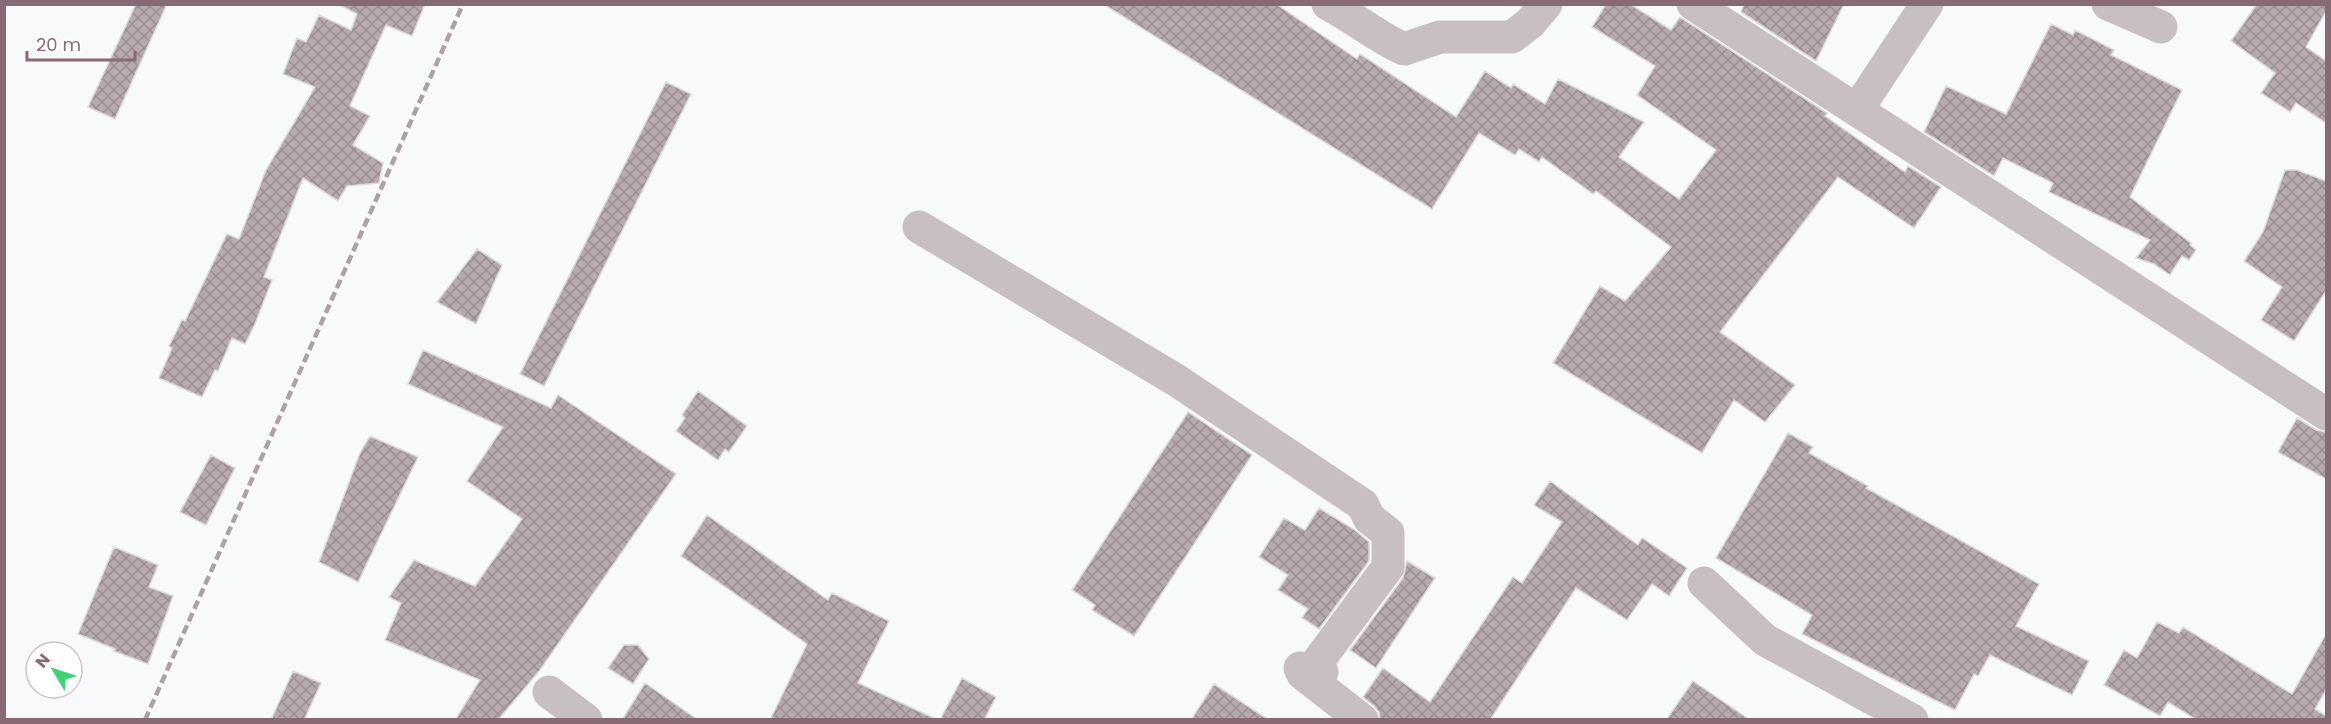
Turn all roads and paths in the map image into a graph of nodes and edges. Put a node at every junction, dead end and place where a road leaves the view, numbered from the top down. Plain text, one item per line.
1 (1328, 4) edge
2 (1546, 4) edge
3 (1693, 4) edge
4 (1927, 4) edge
5 (2108, 4) edge
6 (2161, 27) dead end
7 (1857, 110) junction
8 (919, 227) dead end
9 (2326, 414) edge
10 (1704, 583) dead end
11 (549, 692) dead end
12 (586, 720) edge
13 (1362, 720) edge
14 (1912, 720) edge

1 - 2 street
3 - 7 street
4 - 7 street
5 - 6 street
7 - 9 street
8 - 13 street
10 - 14 street
11 - 12 street

